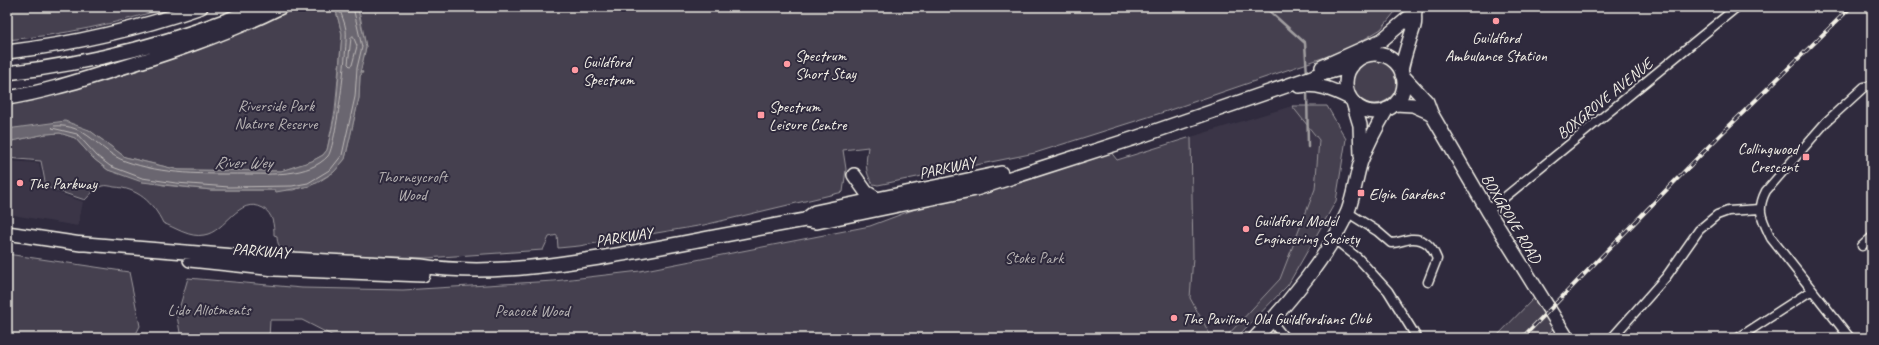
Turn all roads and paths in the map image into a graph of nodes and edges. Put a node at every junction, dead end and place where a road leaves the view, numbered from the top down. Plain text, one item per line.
1 (201, 7) edge
2 (260, 7) edge
3 (281, 7) edge
4 (1737, 7) edge
5 (1415, 10) edge
6 (1382, 40) junction
7 (7, 52) edge
8 (1365, 56) junction
9 (1352, 66) junction
10 (7, 73) edge
11 (1402, 73) junction
12 (1872, 85) edge
13 (1264, 94) junction
14 (7, 98) edge
15 (1352, 100) junction
16 (1391, 107) junction
17 (1431, 113) junction
18 (1075, 157) junction
19 (1361, 162) junction
20 (854, 174) dead end
21 (877, 199) junction
22 (1760, 209) junction
23 (1488, 211) junction
24 (1347, 212) junction
25 (805, 220) junction
26 (7, 233) edge
27 (1872, 237) edge
28 (1333, 238) junction
29 (1862, 246) dead end
30 (1428, 282) dead end
31 (1812, 290) junction
32 (1272, 322) junction
33 (1255, 338) edge
34 (1286, 338) edge
35 (1417, 338) edge
36 (1567, 338) edge
37 (1612, 338) edge
38 (1738, 338) edge
39 (1850, 338) edge

1 - 7 main road
2 - 10 main road
3 - 14 main road
4 - 23 street, BOXGROVE AVENUE
5 - 6 main road
5 - 11 main road
6 - 8 main road
6 - 13 main road
8 - 9 main road
8 - 11 main road
9 - 13 main road
9 - 15 main road
11 - 16 main road
11 - 17 main road, BOXGROVE ROAD
12 - 22 street
13 - 15 main road
13 - 18 main road, PARKWAY
15 - 16 main road
15 - 19 main road
16 - 17 main road
16 - 19 main road
17 - 23 main road, BOXGROVE ROAD
18 - 21 main road, PARKWAY
18 - 25 main road, PARKWAY
19 - 24 main road
20 - 21 main road
21 - 25 main road, PARKWAY
22 - 31 street
22 - 37 street
23 - 36 main road, BOXGROVE ROAD
24 - 28 main road
24 - 30 street
25 - 26 main road, PARKWAY
27 - 29 street
28 - 32 main road
28 - 35 street
31 - 38 street
31 - 39 street
32 - 33 main road
32 - 34 street

